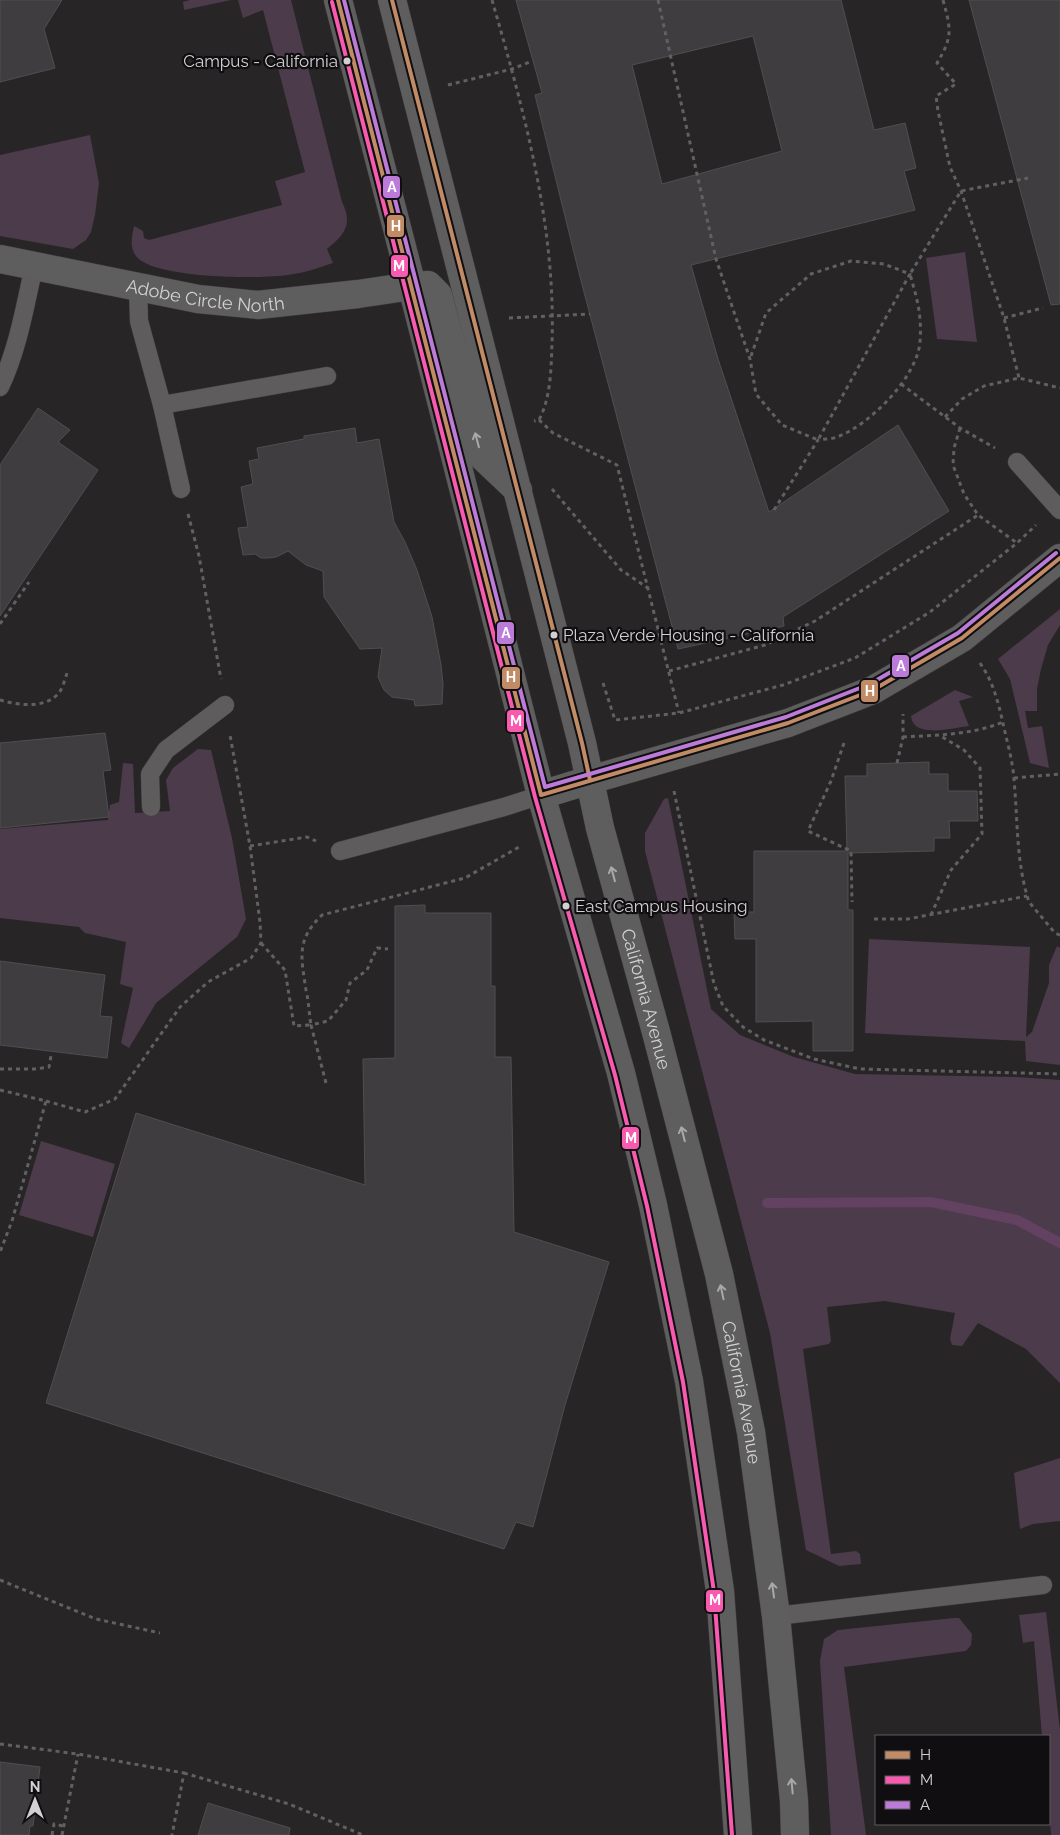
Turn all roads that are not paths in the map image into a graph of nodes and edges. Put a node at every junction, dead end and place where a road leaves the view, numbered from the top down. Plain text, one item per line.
1 (338, 0) edge
2 (392, 0) edge
3 (0, 258) edge
4 (34, 266) junction
5 (412, 286) junction
6 (138, 287) junction
7 (327, 376) dead end
8 (0, 387) edge
9 (162, 405) junction
10 (1017, 462) road end
11 (181, 489) road end
12 (518, 490) junction
13 (1058, 508) edge
14 (1060, 558) edge
15 (225, 705) road end
16 (590, 780) junction
17 (541, 796) junction
18 (151, 807) dead end
19 (340, 851) dead end
20 (1043, 1585) dead end
21 (776, 1616) junction
22 (738, 1835) edge
23 (796, 1835) edge

1 - 5 main road
2 - 12 main road, California Avenue
3 - 4 main road, Adobe Circle North
4 - 6 main road, Adobe Circle North
4 - 8 lane
5 - 6 main road, Adobe Circle North
12 -> 5 main road
5 - 17 main road
6 - 9 lane
7 - 9 lane
9 - 11 lane
10 - 13 lane
12 - 16 main road, California Avenue
14 - 16 main road
15 - 18 lane
16 - 17 main road
21 -> 16 main road, California Avenue
17 - 19 lane
17 - 22 main road
20 - 21 lane
23 -> 21 main road, California Avenue

